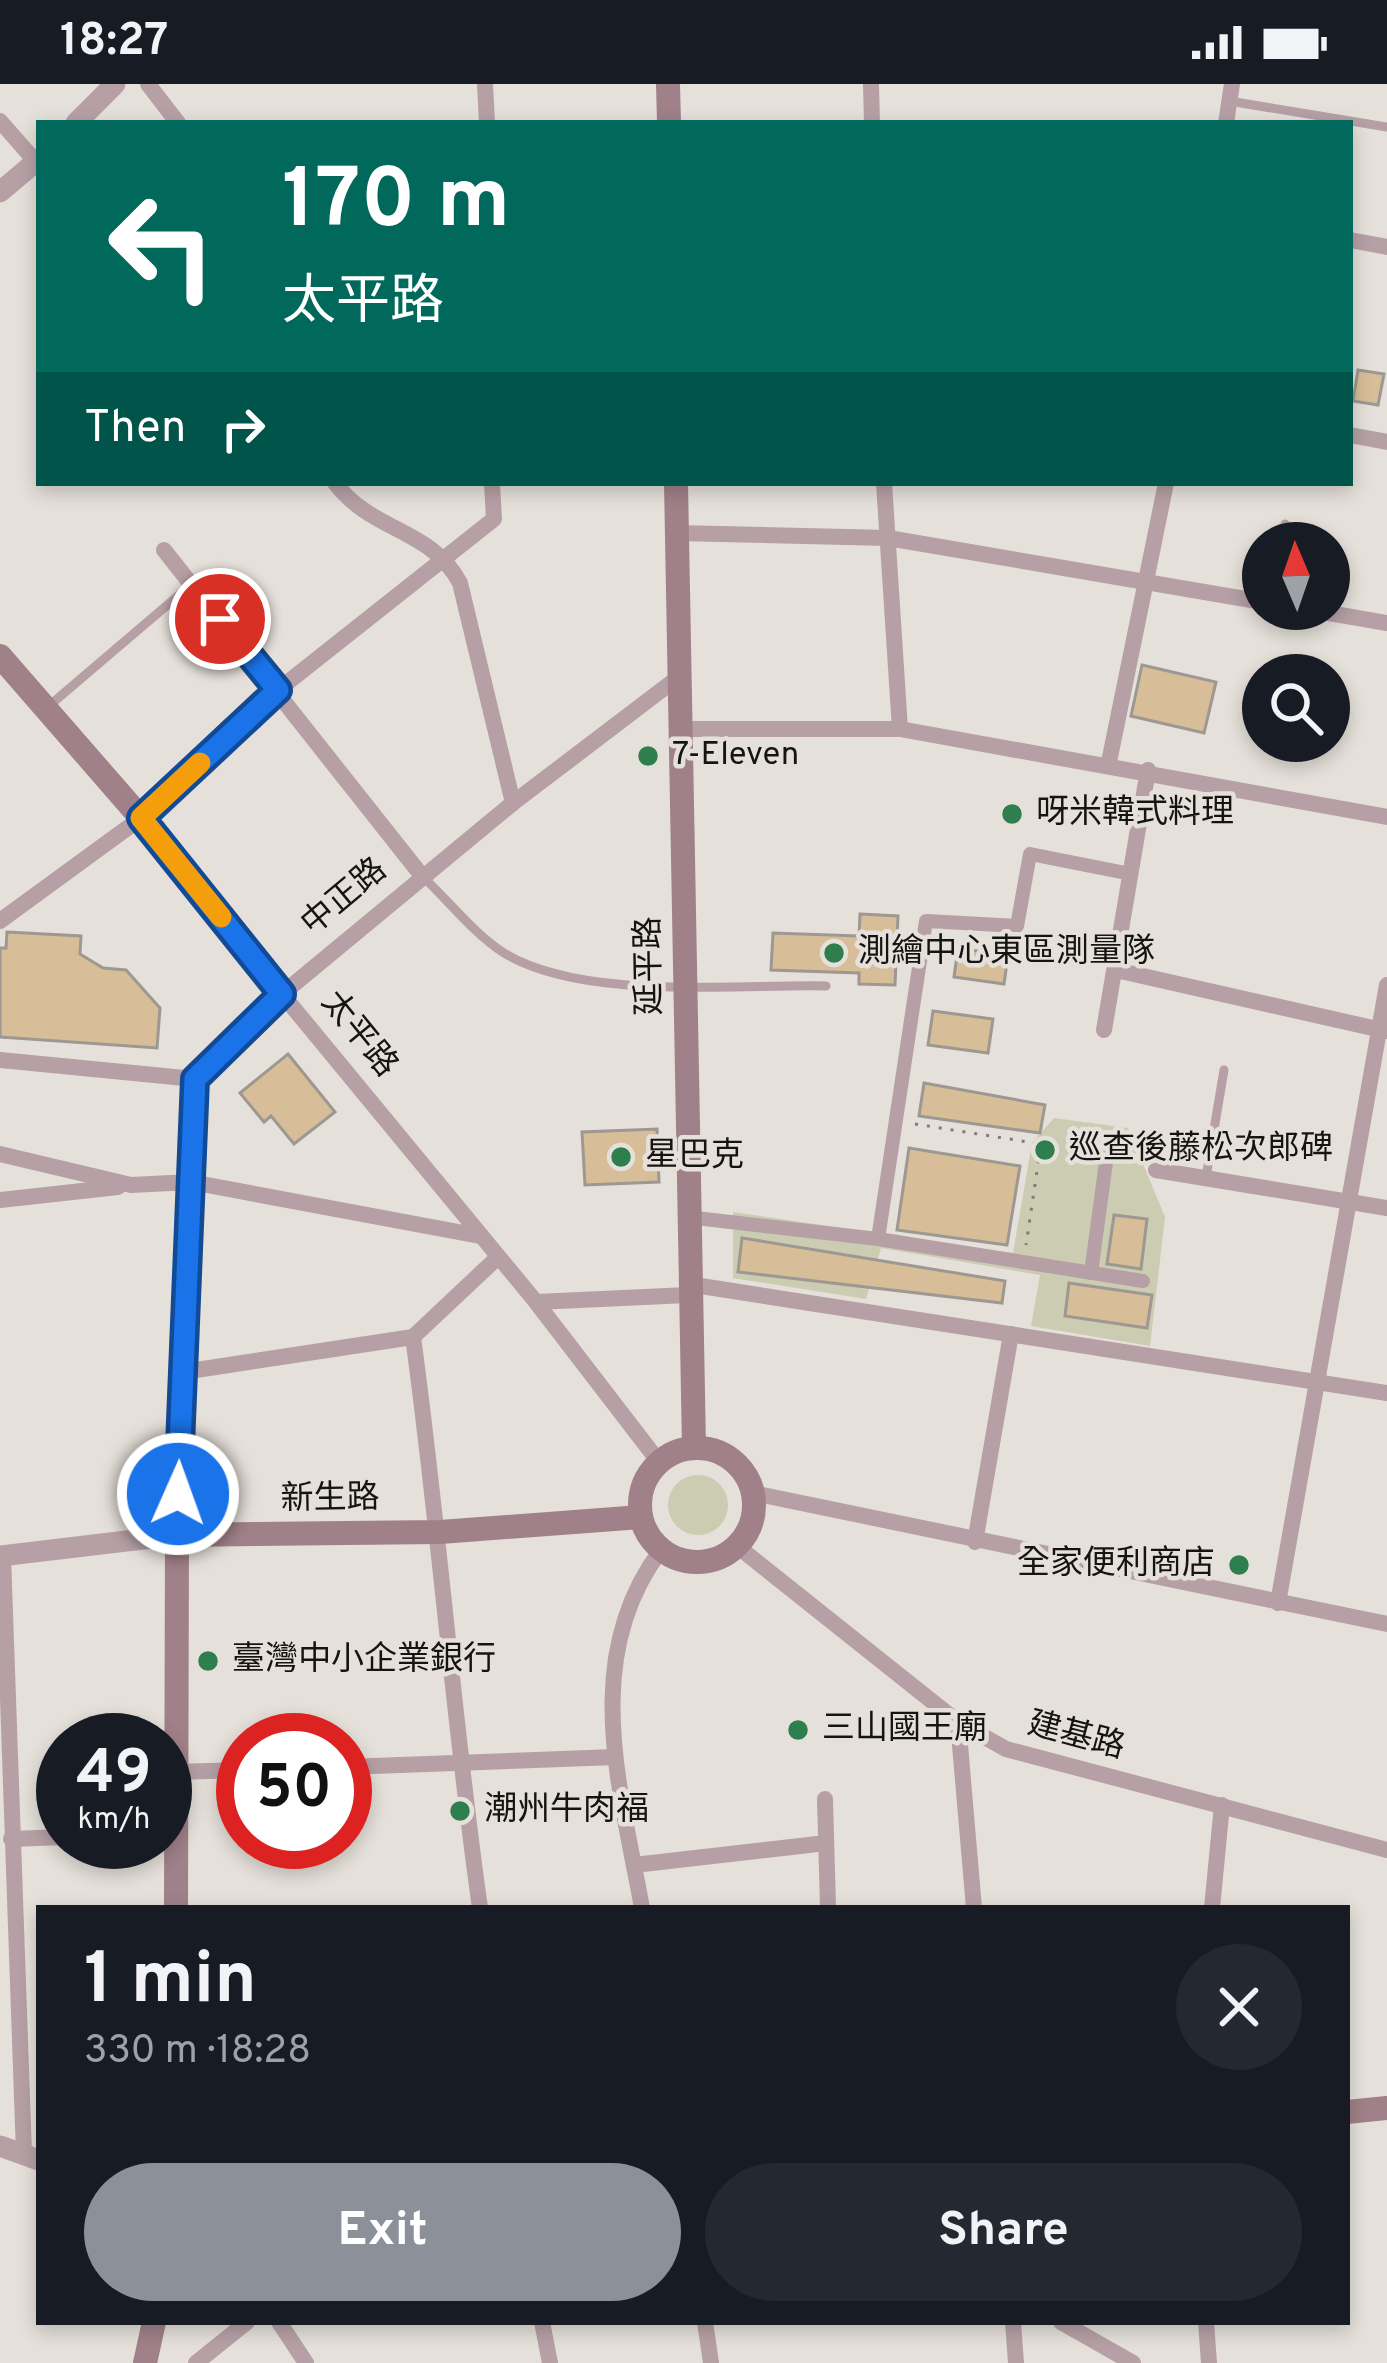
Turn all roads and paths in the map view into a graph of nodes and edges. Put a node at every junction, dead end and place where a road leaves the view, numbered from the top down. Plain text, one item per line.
1 (115, 84) edge
2 (148, 84) edge
3 (485, 84) edge
4 (668, 84) edge
5 (871, 84) edge
6 (1230, 93) edge
7 (79, 120) edge
8 (176, 120) edge
9 (487, 120) edge
10 (669, 120) edge
11 (872, 120) edge
12 (0, 121) edge
13 (1387, 127) edge
14 (36, 159) edge
15 (36, 163) edge
16 (0, 192) edge
17 (1353, 241) edge
18 (1387, 247) edge
19 (1353, 436) edge
20 (1387, 442) edge
21 (337, 486) edge
22 (492, 486) edge
23 (676, 486) edge
24 (884, 486) edge
25 (1165, 486) edge
26 (677, 533) junction
27 (888, 538) junction
28 (164, 550) dead end
29 (446, 557) junction
30 (1144, 582) junction
31 (191, 584) junction
32 (1242, 598) edge
33 (1350, 617) edge
34 (1387, 623) edge
35 (0, 656) edge
36 (680, 676) junction
37 (278, 690) junction
38 (46, 709) junction
39 (681, 729) junction
40 (900, 729) junction
41 (1109, 763) junction
42 (1148, 770) junction
43 (513, 803) junction
44 (1387, 817) edge
45 (141, 818) junction
46 (1131, 874) junction
47 (422, 876) junction
48 (0, 922) edge
49 (1116, 970) junction
50 (684, 983) junction
51 (1387, 985) edge
52 (826, 986) dead end
53 (282, 994) junction
54 (1104, 1030) dead end
55 (1383, 1030) edge
56 (0, 1060) edge
57 (1224, 1070) dead end
58 (195, 1079) junction
59 (895, 1121) junction
60 (1109, 1139) dead end
61 (0, 1154) edge
62 (1156, 1170) dead end
63 (1206, 1179) junction
64 (191, 1182) junction
65 (131, 1186) junction
66 (0, 1200) edge
67 (1348, 1204) junction
68 (1387, 1208) edge
69 (687, 1216) junction
70 (480, 1236) junction
71 (878, 1239) junction
72 (498, 1257) junction
73 (1023, 1262) junction
74 (1091, 1273) junction
75 (1143, 1281) dead end
76 (688, 1289) junction
77 (536, 1302) junction
78 (1011, 1334) junction
79 (413, 1337) junction
80 (183, 1372) junction
81 (1313, 1380) junction
82 (1387, 1394) edge
83 (694, 1447) junction
84 (658, 1462) junction
85 (753, 1493) junction
86 (641, 1517) junction
87 (440, 1532) junction
88 (177, 1535) junction
89 (975, 1542) junction
90 (737, 1546) junction
91 (662, 1550) junction
92 (1, 1556) edge
93 (1278, 1603) junction
94 (1387, 1624) edge
95 (175, 1713) edge
96 (958, 1722) junction
97 (615, 1757) junction
98 (459, 1763) junction
99 (372, 1766) edge
100 (825, 1799) dead end
101 (1222, 1805) junction
102 (11, 1838) junction
103 (36, 1838) edge
104 (826, 1843) junction
105 (1387, 1850) edge
106 (634, 1864) junction
107 (173, 1869) edge
108 (176, 1905) edge
109 (480, 1905) edge
110 (641, 1905) edge
111 (828, 1905) edge
112 (974, 1905) edge
113 (1212, 1905) edge
114 (1387, 2108) edge
115 (1350, 2112) edge
116 (0, 2146) edge
117 (32, 2157) edge
118 (153, 2325) edge
119 (244, 2325) edge
120 (281, 2325) edge
121 (543, 2325) edge
122 (705, 2325) edge
123 (1013, 2325) edge
124 (1065, 2325) edge
125 (1206, 2325) edge
126 (145, 2363) edge
127 (196, 2363) edge
128 (306, 2363) edge
129 (550, 2363) edge
130 (711, 2363) edge
131 (1016, 2363) edge
132 (1133, 2363) edge
133 (1209, 2363) edge

1 - 7 street
2 - 8 street
3 - 9 street
4 - 10 main road
5 - 11 street
6 - 13 lane
12 - 14 street
15 - 16 street
17 - 18 street
19 - 20 street
21 - 29 street
22 - 29 street
23 - 26 main road, 延平路
24 - 27 street
25 - 30 street
26 - 27 street
26 - 36 main road, 延平路
27 - 30 street
27 - 40 street
28 - 31 street
29 - 37 street
29 - 43 street
30 - 32 street
30 - 41 street
31 - 37 street
31 - 38 lane
33 - 34 street
35 - 38 main road, 太平路
36 - 39 main road, 延平路
36 - 43 street, 中正路
37 - 45 street
37 - 47 street
38 - 45 main road, 太平路
39 - 40 street
39 - 50 main road, 延平路
40 - 41 street
41 - 42 street
42 - 44 street
42 - 46 street
43 - 47 street, 中正路
45 - 48 street
45 - 53 main road, 太平路
46 - 49 street
46 - 59 street
47 - 50 lane
47 - 53 street, 中正路
49 - 54 street
49 - 55 street
50 - 52 lane
50 - 69 main road, 延平路
51 - 55 street
53 - 58 main road, 中正路
53 - 70 street, 太平路
55 - 67 street
56 - 58 street
57 - 63 lane
58 - 64 main road
59 - 71 street
59 - 73 path
60 - 74 street
61 - 65 street
62 - 63 street
63 - 67 street
64 - 65 street
64 - 70 street
64 - 80 main road
65 - 66 street
67 - 68 street
67 - 81 street
69 - 71 street
69 - 76 main road, 延平路
70 - 72 street, 太平路
71 - 73 street
72 - 77 street, 太平路
72 - 79 street
73 - 74 street
74 - 75 street
76 - 77 street
76 - 78 street
76 - 83 main road, 延平路
77 - 84 street, 太平路
78 - 81 street
78 - 89 street
79 - 80 street
79 - 87 street
80 - 88 main road
81 - 82 street
81 - 93 street
83 - 84 main road
83 - 85 main road
84 - 86 main road
85 - 89 street
85 - 90 main road
86 - 87 main road, 新生路
86 - 91 main road
87 - 88 main road, 新生路
87 - 98 street
88 - 92 street
88 - 95 main road
89 - 93 street
90 - 91 main road
90 - 96 street, 建基路
91 - 97 street
92 - 102 street
93 - 94 street
96 - 101 street, 建基路
96 - 112 street
97 - 98 street
97 - 106 street
98 - 99 street
98 - 109 street
100 - 104 street
101 - 105 street, 建基路
101 - 113 street
102 - 103 street
102 - 117 street
104 - 106 street
104 - 111 street
106 - 110 street
107 - 108 main road
114 - 115 main road
116 - 117 street
118 - 126 main road
119 - 127 street
120 - 128 street
121 - 129 street
122 - 130 street
123 - 131 street
124 - 132 street
125 - 133 street

